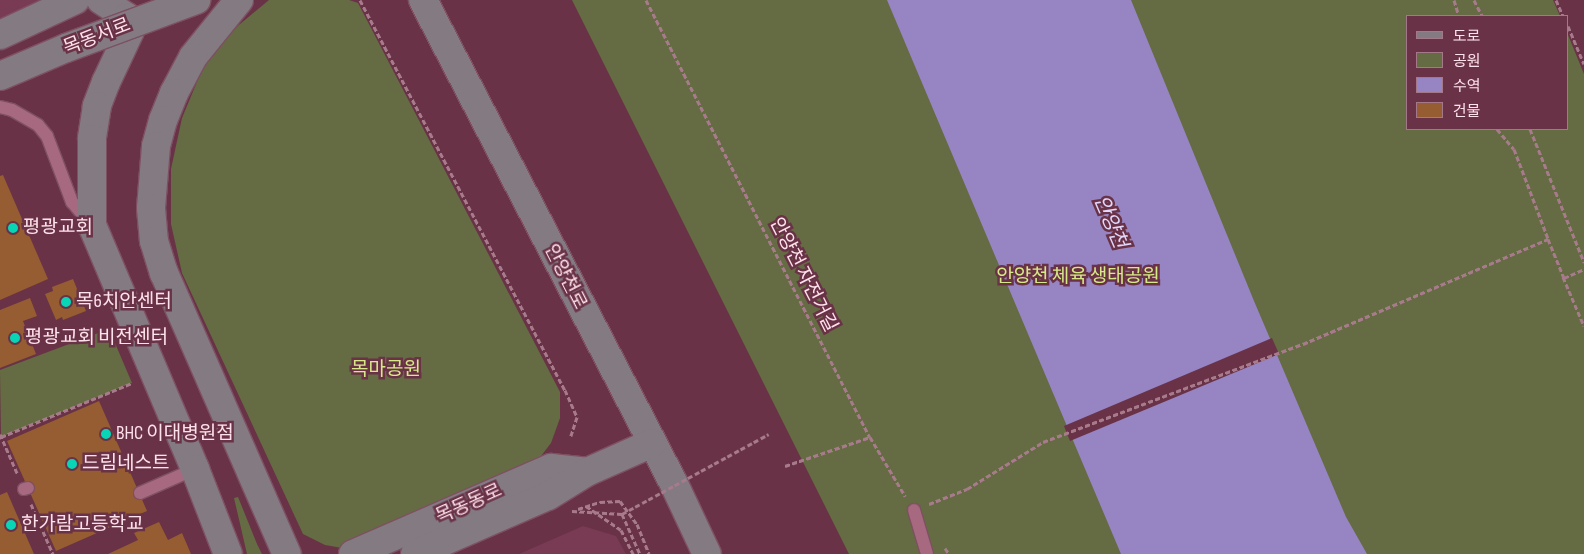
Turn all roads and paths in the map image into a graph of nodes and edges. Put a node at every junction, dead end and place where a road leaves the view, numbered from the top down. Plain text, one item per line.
1 (75, 0) edge
2 (101, 0) edge
3 (176, 0) edge
4 (196, 0) edge
5 (239, 0) edge
6 (360, 0) edge
7 (423, 0) edge
8 (646, 0) edge
9 (1454, 0) edge
10 (1474, 0) edge
11 (1556, 0) edge
12 (1459, 15) edge
13 (1482, 15) edge
14 (1564, 15) edge
15 (1569, 28) edge
16 (0, 35) edge
17 (125, 46) junction
18 (1584, 64) edge
19 (0, 76) edge
20 (0, 107) edge
21 (1498, 130) edge
22 (1530, 130) edge
23 (92, 225) junction
24 (1548, 239) junction
25 (1584, 262) edge
26 (1584, 269) edge
27 (1564, 278) junction
28 (1584, 326) edge
29 (132, 383) dead end
30 (769, 434) dead end
31 (571, 436) dead end
32 (1, 437) edge
33 (870, 437) junction
34 (652, 443) junction
35 (785, 466) dead end
36 (196, 469) junction
37 (587, 472) junction
38 (140, 493) dead end
39 (914, 510) junction
40 (574, 511) dead end
41 (622, 514) junction
42 (943, 547) dead end
43 (228, 554) edge
44 (287, 554) edge
45 (353, 554) edge
46 (415, 554) edge
47 (633, 554) edge
48 (640, 554) edge
49 (649, 554) edge
50 (707, 554) edge
51 (927, 554) edge
52 (949, 554) edge

1 - 16 main road
2 - 17 main road
3 - 17 lane
4 - 19 main road, 목동서로, bridge
5 - 44 main road
6 - 31 path
7 - 34 main road, 안양천로
8 - 33 path, 안양천 자전거길
9 - 12 path
10 - 13 path
11 - 14 path
15 - 18 path
17 - 23 main road
20 - 23 lane
21 - 24 path
22 - 25 path
23 - 36 main road
24 - 27 path
24 - 39 path
26 - 27 path
27 - 28 path
29 - 32 path
30 - 41 path, bridge
33 - 35 path
33 - 39 path, 안양천 자전거길
34 - 37 main road, 목동동로
34 - 50 main road, 안양천로
36 - 38 lane
36 - 43 main road
37 - 45 main road, 목동동로
37 - 46 main road, 목동동로
39 - 51 lane
40 - 41 path
41 - 48 path
42 - 52 path
47 - 49 path

